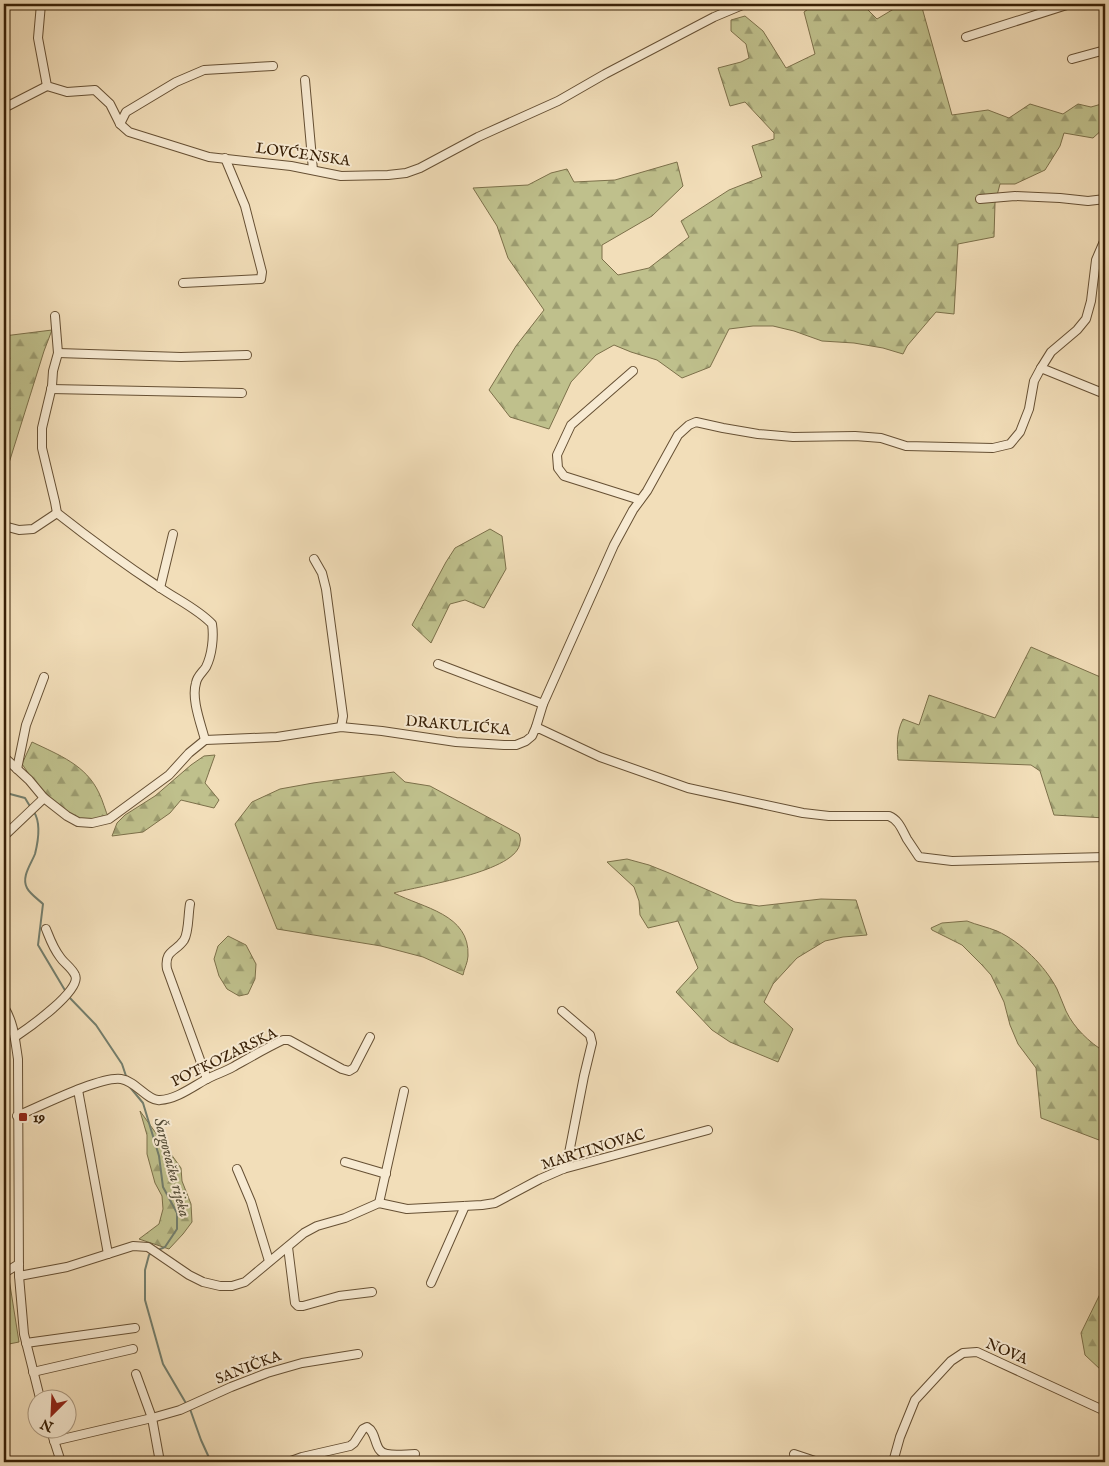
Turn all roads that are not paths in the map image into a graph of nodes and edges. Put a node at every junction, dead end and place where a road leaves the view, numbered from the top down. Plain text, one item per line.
1 (41, 4) edge
2 (745, 4) edge
3 (1070, 4) edge
4 (966, 37) dead end
5 (1105, 50) edge
6 (1072, 59) dead end
7 (273, 66) dead end
8 (305, 80) dead end
9 (46, 86) junction
10 (4, 108) edge
11 (120, 124) junction
12 (225, 158) junction
13 (313, 170) junction
14 (980, 199) dead end
15 (1105, 199) edge
16 (1105, 239) edge
17 (183, 284) dead end
18 (54, 316) dead end
19 (58, 353) junction
20 (247, 355) dead end
21 (1041, 368) junction
22 (633, 371) dead end
23 (51, 389) junction
24 (242, 393) dead end
25 (1105, 394) edge
26 (640, 500) junction
27 (56, 513) junction
28 (4, 526) edge
29 (173, 534) dead end
30 (314, 559) dead end
31 (160, 588) junction
32 (438, 664) dead end
33 (44, 677) dead end
34 (543, 704) junction
35 (341, 726) junction
36 (536, 727) junction
37 (205, 740) junction
38 (4, 757) edge
39 (17, 769) junction
40 (44, 798) junction
41 (4, 836) edge
42 (1105, 857) edge
43 (190, 904) dead end
44 (46, 929) dead end
45 (4, 1007) edge
46 (562, 1011) dead end
47 (370, 1036) dead end
48 (15, 1037) junction
49 (207, 1079) junction
50 (78, 1090) junction
51 (404, 1091) dead end
52 (17, 1116) junction
53 (708, 1130) dead end
54 (345, 1162) dead end
55 (237, 1169) dead end
56 (563, 1169) junction
57 (386, 1174) junction
58 (379, 1203) junction
59 (465, 1206) junction
60 (288, 1247) junction
61 (108, 1254) junction
62 (269, 1261) junction
63 (19, 1264) junction
64 (4, 1273) edge
65 (19, 1276) junction
66 (431, 1283) dead end
67 (372, 1292) dead end
68 (135, 1328) dead end
69 (26, 1343) junction
70 (134, 1349) dead end
71 (358, 1354) dead end
72 (33, 1372) junction
73 (136, 1374) dead end
74 (37, 1388) edge
75 (1105, 1411) edge
76 (152, 1418) junction
77 (53, 1438) edge
78 (54, 1441) junction
79 (415, 1454) dead end
80 (794, 1454) dead end
81 (62, 1462) edge
82 (160, 1462) edge
83 (288, 1462) edge
84 (818, 1462) edge
85 (893, 1462) edge

1 - 9 street
2 - 13 street, LOVĆENSKA
3 - 4 street
5 - 6 street
7 - 11 street
8 - 13 street
9 - 10 street
9 - 11 street
11 - 12 street, LOVĆENSKA
12 - 13 street, LOVĆENSKA
12 - 17 street
14 - 15 street
16 - 21 street
18 - 19 street
19 - 20 street
19 - 23 street
21 - 25 street
21 - 26 street
22 - 26 street
23 - 24 street
23 - 27 street
26 - 34 street
27 - 28 street
27 - 31 street
29 - 31 street
30 - 35 street
31 - 37 street
32 - 34 street
33 - 39 street
34 - 36 street
35 - 36 street, DRAKULIĆKA
35 - 37 street, DRAKULIĆKA
36 - 42 street
37 - 40 street
38 - 39 street
39 - 40 street
40 - 41 street
43 - 49 street
44 - 48 street
45 - 48 street
46 - 56 street
47 - 49 street, POTKOZARSKA
48 - 52 street
49 - 50 street, POTKOZARSKA
50 - 52 street, POTKOZARSKA
50 - 61 street
51 - 57 street
52 - 63 street
53 - 56 street, MARTINOVAC
54 - 57 street
55 - 62 street
56 - 59 street, MARTINOVAC
57 - 58 street
58 - 59 street, MARTINOVAC
58 - 60 street
59 - 66 street
60 - 62 street
60 - 67 street
61 - 62 street
61 - 65 street
63 - 64 street
63 - 65 street
65 - 69 street
68 - 69 street
69 - 72 street
70 - 72 street
71 - 76 street, SANIČKA
72 - 74 street
73 - 76 street
75 - 85 street, NOVA
76 - 78 street, SANIČKA
76 - 82 street
77 - 78 street
78 - 81 street
79 - 83 street
80 - 84 street

